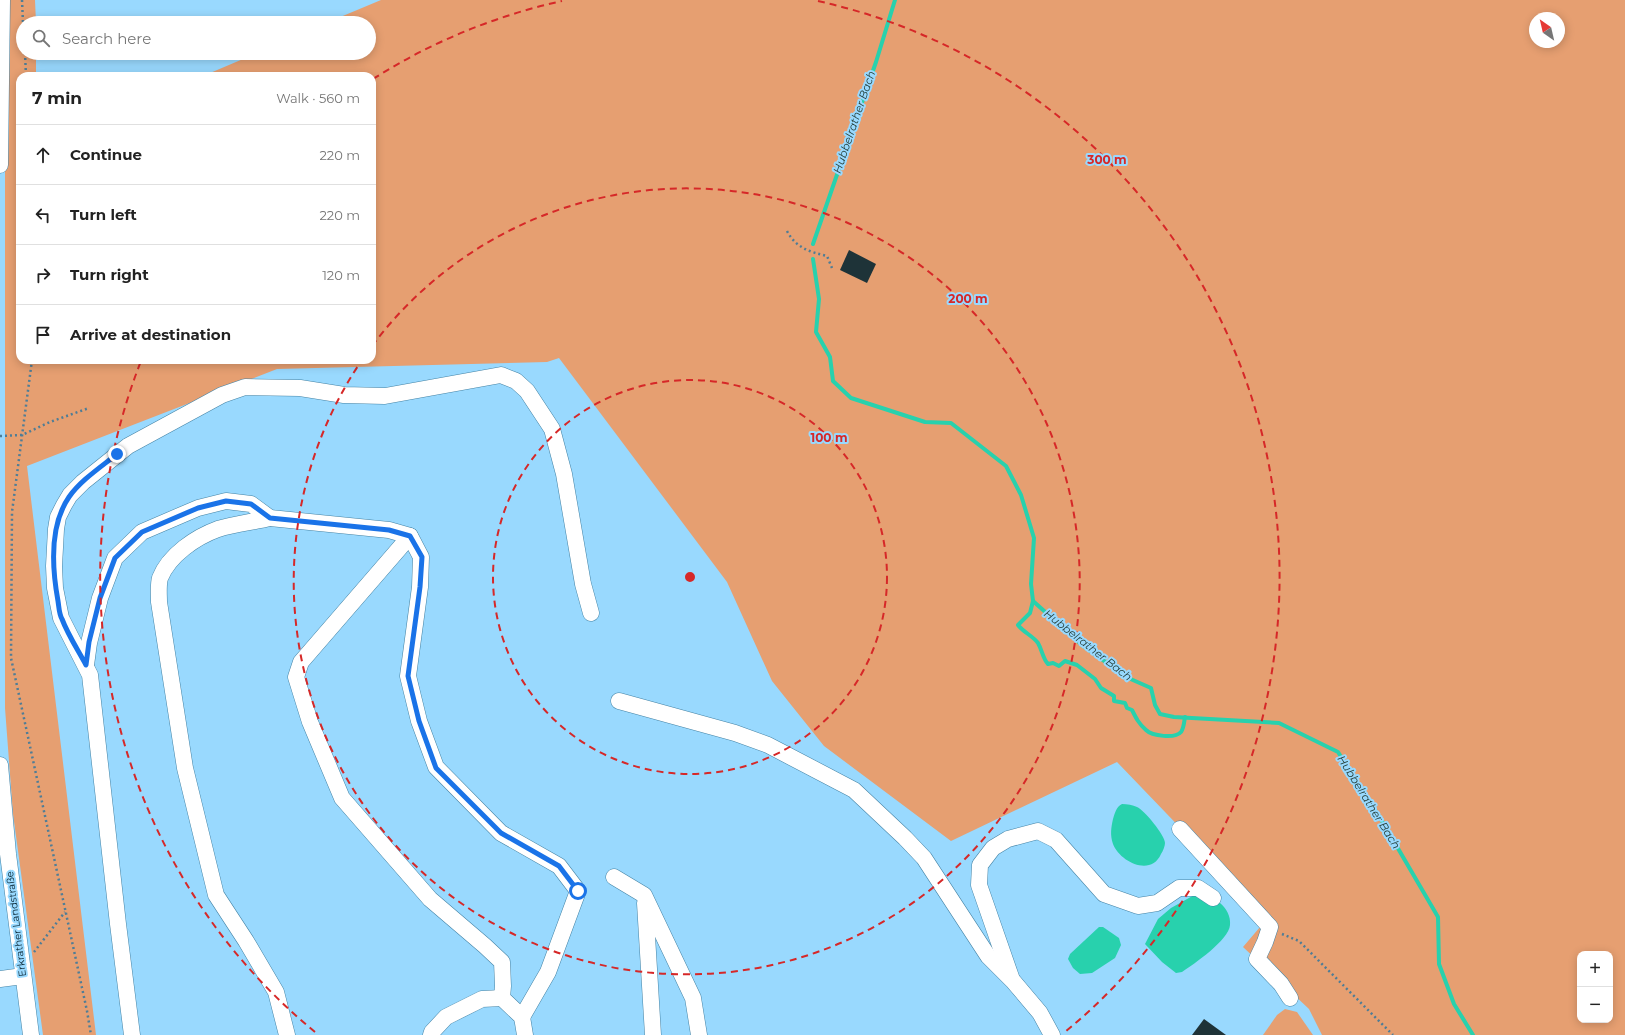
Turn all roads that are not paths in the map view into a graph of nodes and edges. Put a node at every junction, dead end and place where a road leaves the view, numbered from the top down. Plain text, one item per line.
1 (2, 0) edge
2 (0, 165) edge
3 (270, 518) junction
4 (410, 536) junction
5 (591, 613) dead end
6 (86, 665) junction
7 (618, 701) dead end
8 (0, 765) edge
9 (1180, 829) dead end
10 (614, 877) dead end
11 (644, 895) junction
12 (1213, 898) dead end
13 (22, 976) junction
14 (0, 980) edge
15 (1013, 980) junction
16 (502, 998) junction
17 (1290, 998) dead end
18 (522, 1017) junction
19 (31, 1035) edge
20 (132, 1035) edge
21 (287, 1035) edge
22 (431, 1035) edge
23 (526, 1035) edge
24 (652, 1035) edge
25 (699, 1035) edge
26 (1052, 1035) edge

1 - 2 street
3 - 4 street
3 - 6 street
3 - 21 street
4 - 16 street
4 - 18 street
5 - 6 street
6 - 20 street
7 - 15 street
8 - 13 street, Erkrather Landstraße
9 - 17 street
10 - 11 street
11 - 24 street
11 - 25 street
12 - 15 street
13 - 14 street
13 - 19 street, Erkrather Landstraße
15 - 26 street
16 - 18 street
16 - 22 street
18 - 23 street

